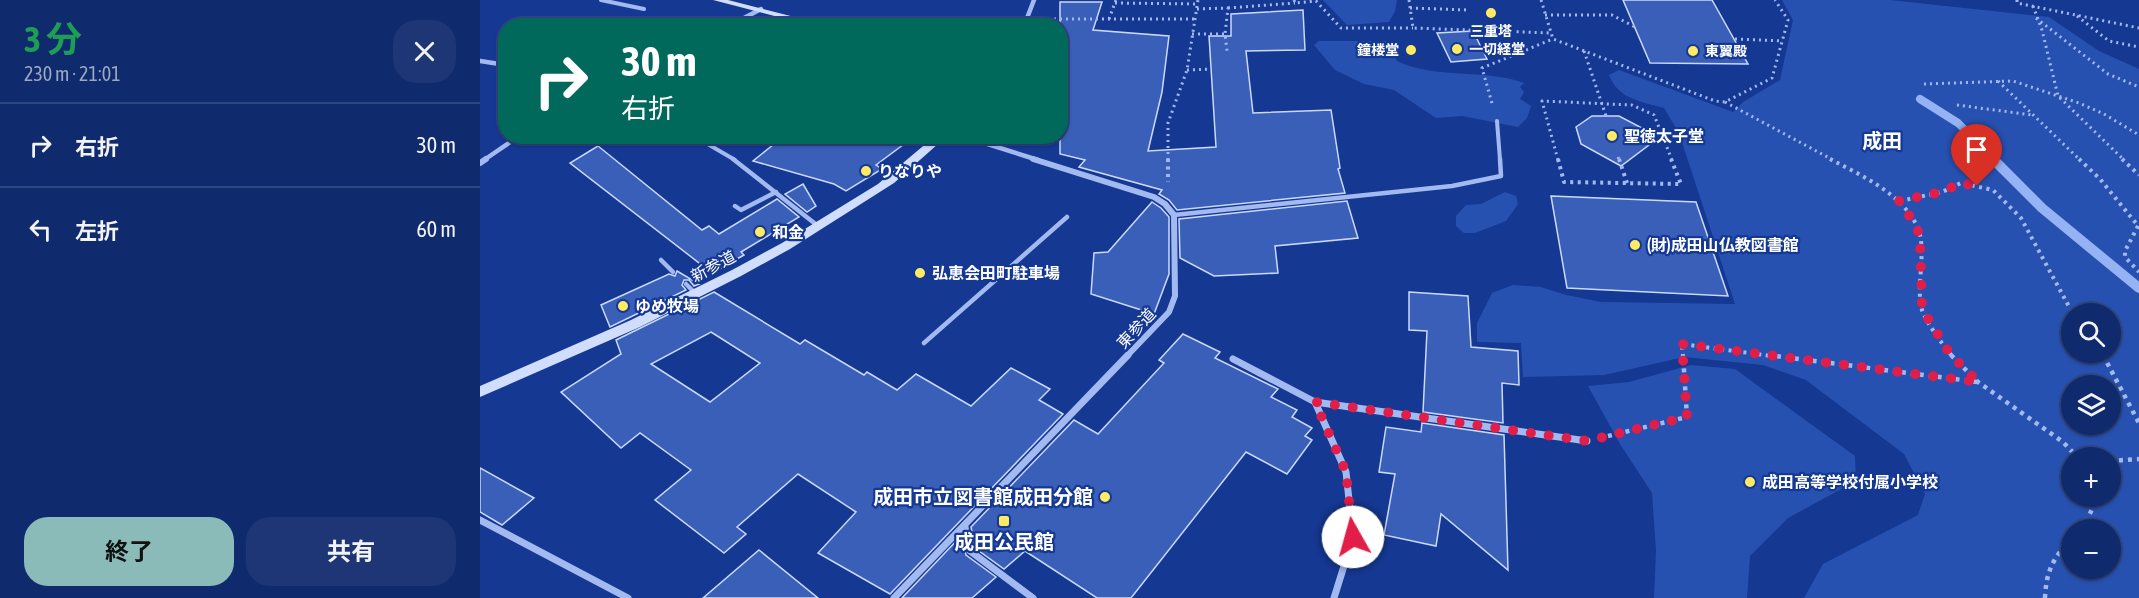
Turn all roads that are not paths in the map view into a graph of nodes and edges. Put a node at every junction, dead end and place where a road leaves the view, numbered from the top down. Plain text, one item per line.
1 (601, 0) edge
2 (624, 0) edge
3 (717, 0) edge
4 (1034, 0) edge
5 (618, 4) junction
6 (644, 9) dead end
7 (761, 9) junction
8 (744, 18) edge
9 (795, 18) edge
10 (1026, 18) edge
11 (480, 61) edge
12 (498, 64) edge
13 (1497, 121) road end
14 (507, 144) edge
15 (708, 144) edge
16 (933, 144) edge
17 (987, 144) edge
18 (480, 163) edge
19 (776, 192) junction
20 (735, 206) dead end
21 (1174, 215) junction
22 (1067, 217) dead end
23 (820, 227) junction
24 (661, 260) dead end
25 (673, 272) dead end
26 (686, 284) dead end
27 (696, 294) junction
28 (924, 343) dead end
29 (1233, 359) dead end
30 (480, 392) edge
31 (1315, 402) junction
32 (1587, 441) road end
33 (480, 520) edge
34 (965, 527) junction
35 (628, 598) edge
36 (894, 598) edge
37 (1033, 598) edge
38 (1334, 598) edge

1 - 5 lane
2 - 5 lane
3 - 7 street
4 - 10 street
5 - 6 lane
7 - 8 street
7 - 9 street
11 - 12 street
13 - 21 lane
14 - 18 street
15 - 19 lane
16 - 23 street, 新参道
17 - 21 street
19 - 20 lane
19 - 23 lane
21 - 34 street, 東参道
22 - 28 lane
23 - 27 street, 新参道
24 - 25 lane
26 - 27 lane
27 - 30 street, 新参道
29 - 31 street
31 - 32 street
31 - 38 street
33 - 35 street
34 - 36 street, 東参道
34 - 37 street

